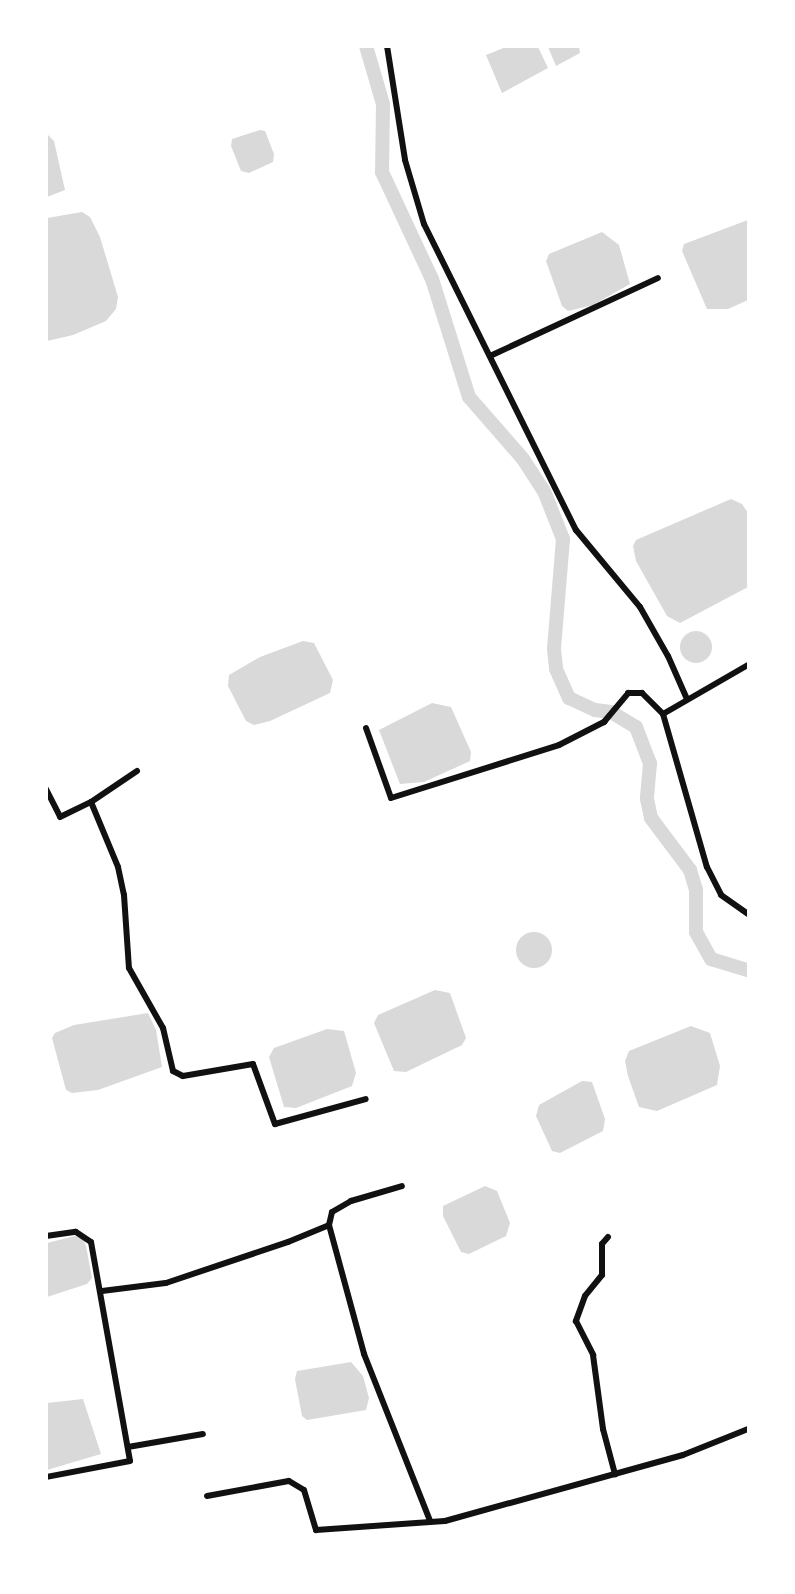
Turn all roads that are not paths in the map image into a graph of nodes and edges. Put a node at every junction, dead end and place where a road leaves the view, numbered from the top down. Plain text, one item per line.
1 (387, 46) edge
2 (658, 278) dead end
3 (490, 356) junction
4 (748, 665) edge
5 (687, 699) junction
6 (663, 714) junction
7 (366, 728) dead end
8 (137, 771) dead end
9 (46, 789) edge
10 (91, 802) junction
11 (748, 914) edge
12 (366, 1099) dead end
13 (402, 1186) dead end
14 (329, 1225) junction
15 (46, 1236) edge
16 (608, 1237) dead end
17 (102, 1291) junction
18 (748, 1429) edge
19 (203, 1434) dead end
20 (128, 1447) junction
21 (615, 1474) junction
22 (46, 1477) edge
23 (207, 1496) dead end
24 (430, 1521) junction

1 - 3 street
2 - 3 street
3 - 5 street
4 - 5 street
5 - 6 street
6 - 7 street
6 - 11 street
8 - 10 street
9 - 10 street
10 - 12 street
13 - 14 street
14 - 17 street
14 - 24 street
15 - 17 street
16 - 21 street
17 - 20 street
18 - 21 street
19 - 20 street
20 - 22 street
21 - 24 street
23 - 24 street

